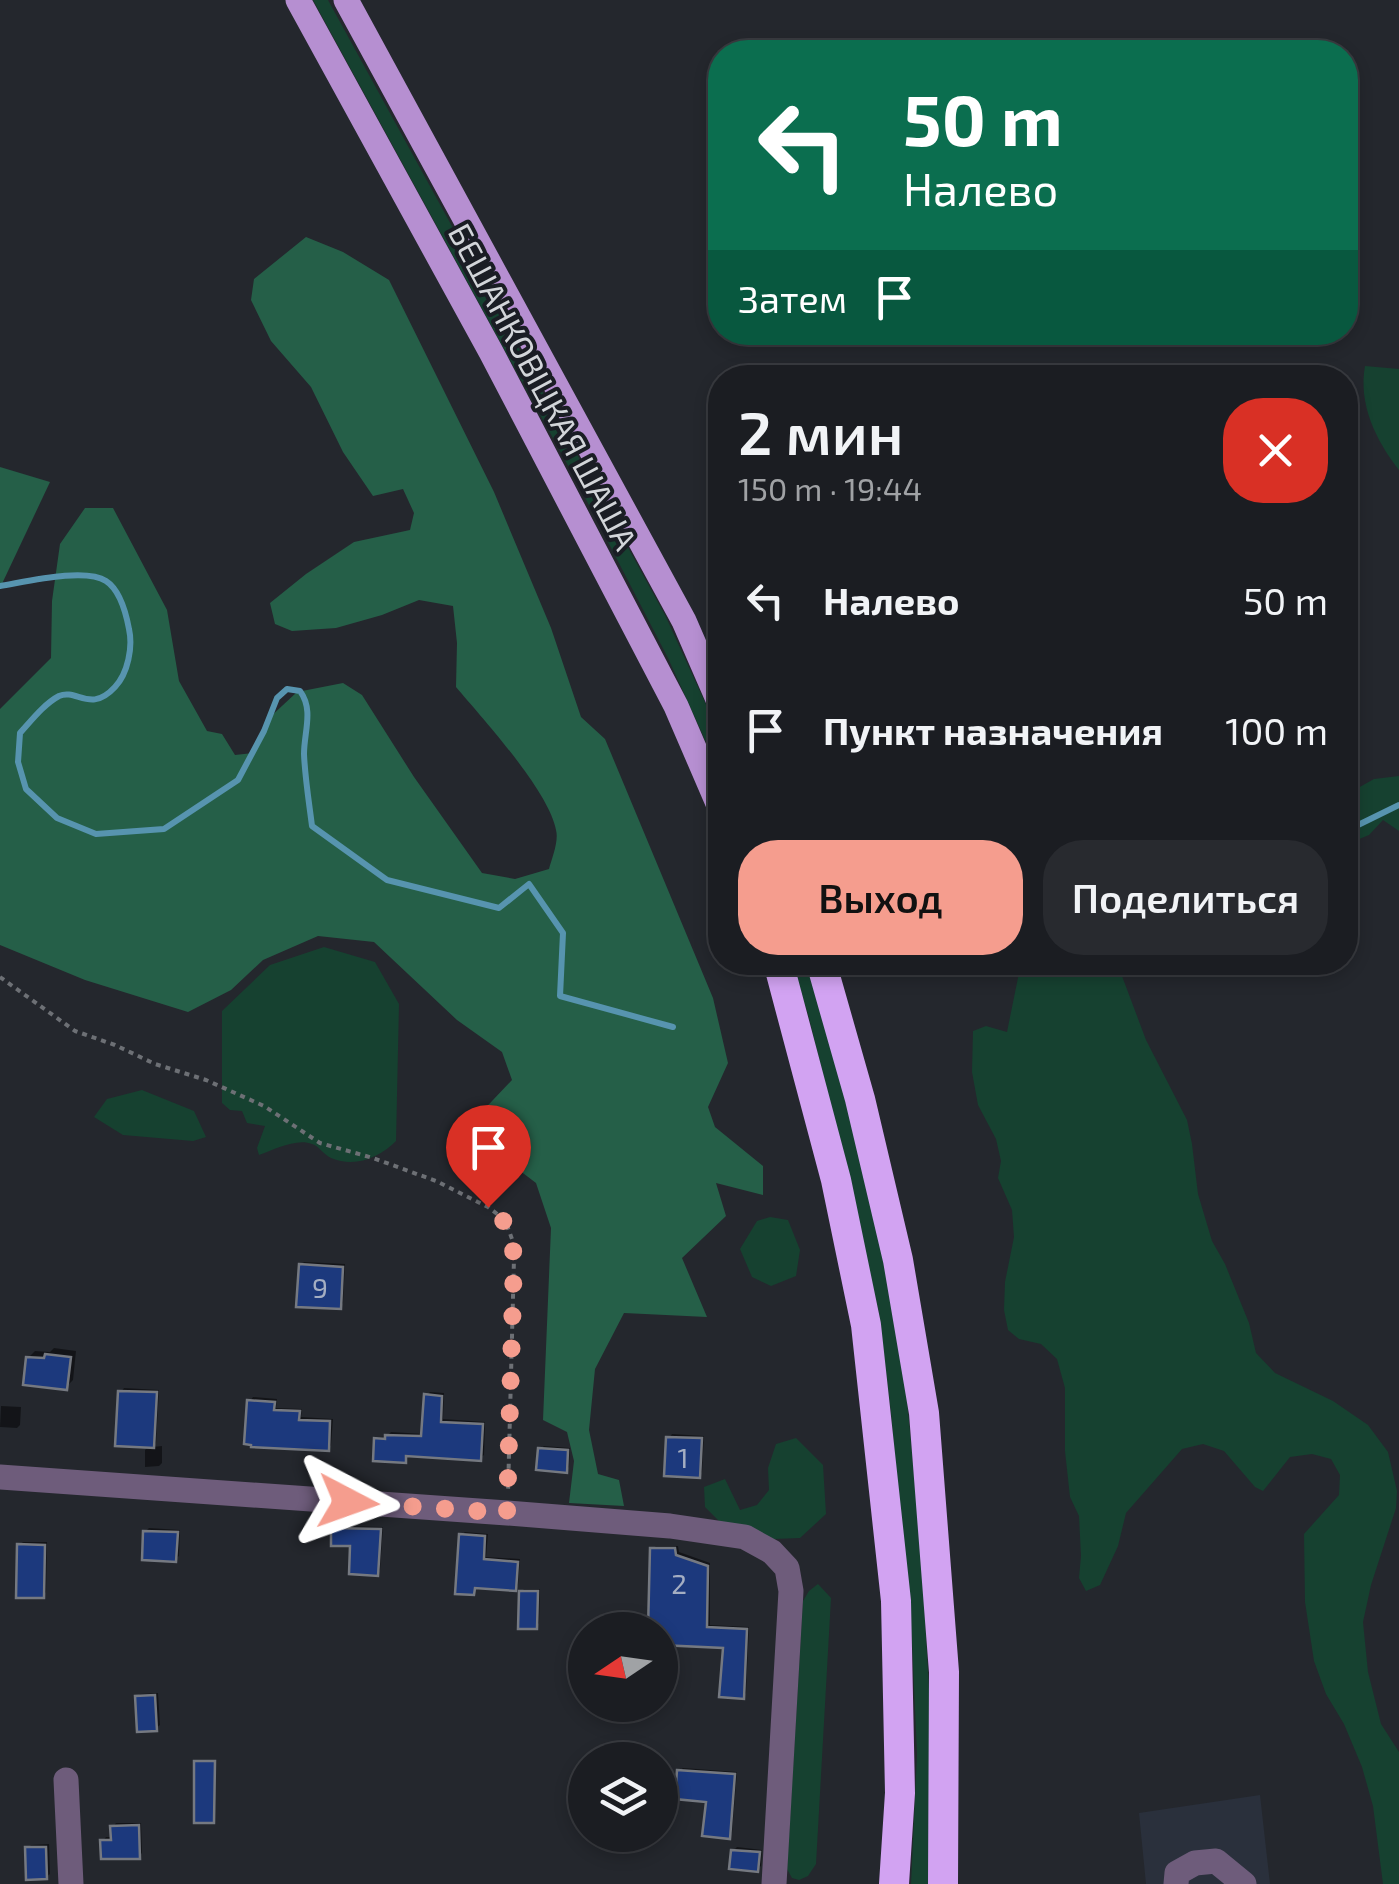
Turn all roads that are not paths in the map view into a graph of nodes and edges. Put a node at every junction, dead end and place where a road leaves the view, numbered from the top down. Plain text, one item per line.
1 (298, 0) edge
2 (346, 0) edge
3 (708, 676) edge
4 (708, 780) edge
5 (781, 975) edge
6 (825, 975) edge
7 (0, 1477) edge
8 (66, 1780) dead end
9 (71, 1884) edge
10 (774, 1884) edge
11 (894, 1884) edge
12 (943, 1884) edge
13 (1176, 1884) edge
14 (1244, 1884) edge

1 - 4 main road, БЕШАНКОВІЦКАЯ ШАША
2 - 3 main road, БЕШАНКОВІЦКАЯ ШАША
5 - 11 highway
6 - 12 highway
7 - 10 street
8 - 9 street
13 - 14 street

